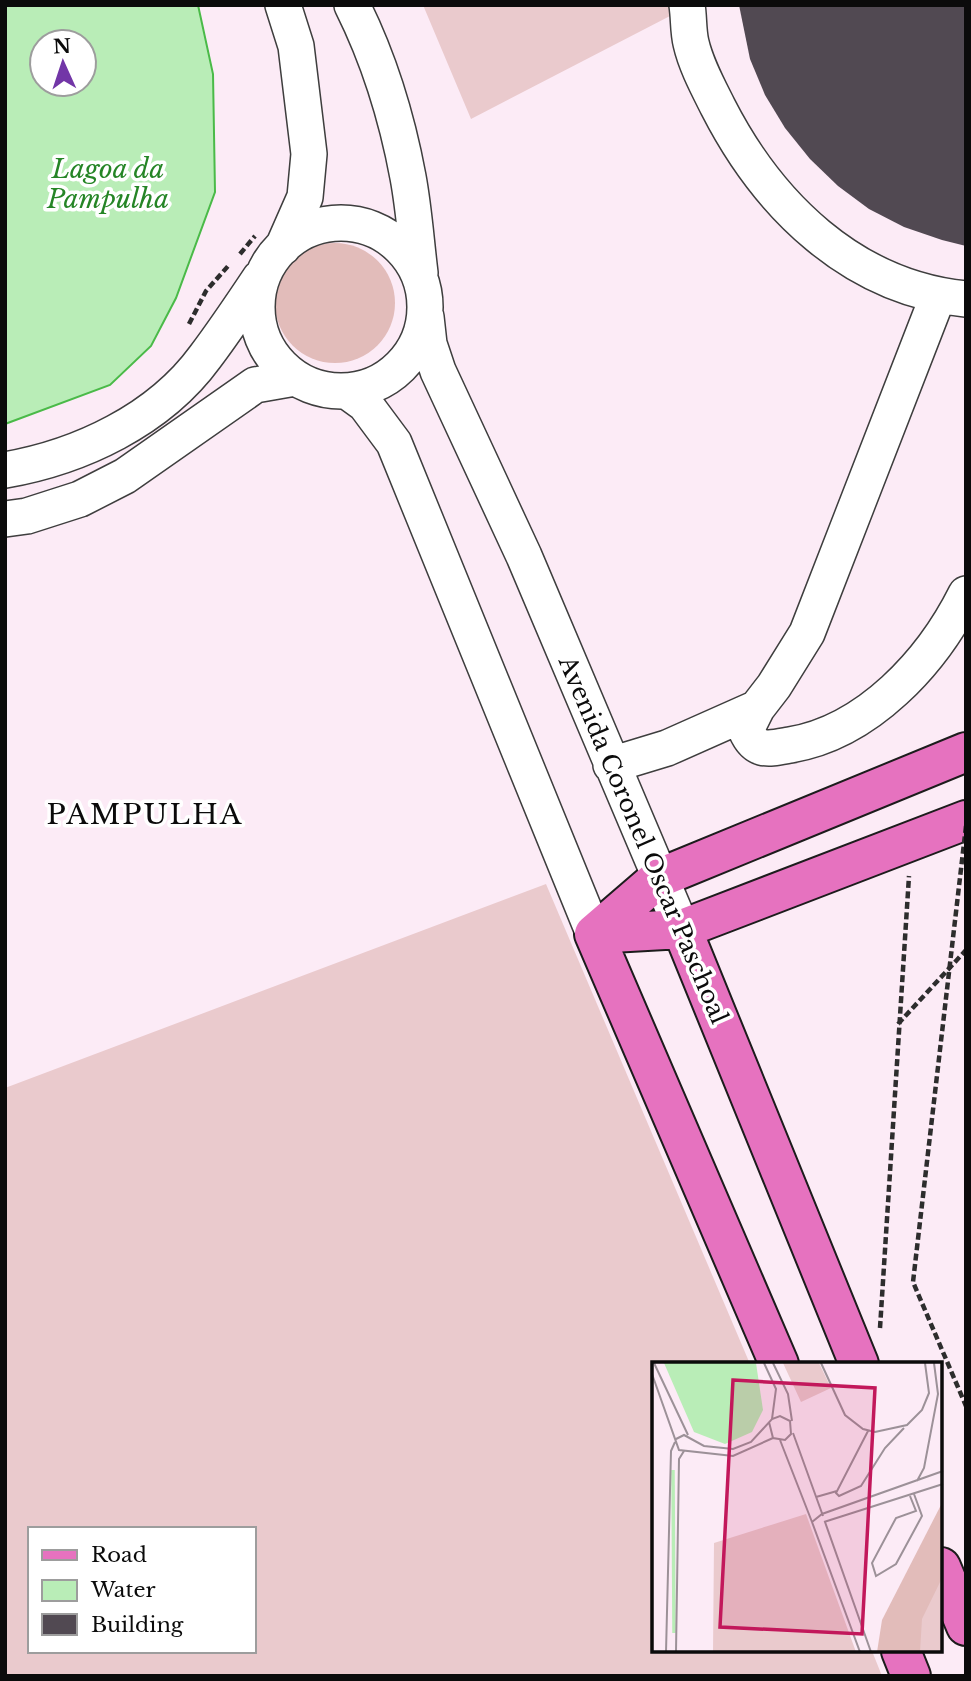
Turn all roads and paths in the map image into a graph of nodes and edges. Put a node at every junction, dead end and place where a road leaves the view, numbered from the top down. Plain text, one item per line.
1 (283, 5) edge
2 (352, 5) edge
3 (687, 5) edge
4 (269, 250) junction
5 (420, 276) junction
6 (952, 297) edge
7 (425, 317) junction
8 (185, 331) dead end
9 (295, 377) junction
10 (347, 391) junction
11 (5, 470) edge
12 (5, 519) edge
13 (966, 594) edge
14 (757, 708) junction
15 (966, 752) edge
16 (611, 765) junction
17 (966, 820) edge
18 (966, 826) edge
19 (912, 840) junction
20 (659, 878) junction
21 (682, 929) junction
22 (594, 934) junction
23 (966, 950) edge
24 (898, 1024) junction
25 (869, 1351) edge
26 (778, 1362) edge
27 (966, 1406) edge
28 (943, 1571) edge
29 (966, 1626) edge
30 (902, 1653) edge
31 (911, 1676) edge

1 - 4 street
2 - 5 street
3 - 6 street
4 - 5 street
4 - 8 path
4 - 9 street
4 - 11 street
5 - 7 street
6 - 14 street
7 - 10 street
7 - 16 street, Avenida Coronel Oscar Paschoal
9 - 10 street
9 - 12 street
10 - 22 street
13 - 14 street
14 - 16 street
15 - 20 main road
16 - 20 street, Avenida Coronel Oscar Paschoal
17 - 19 main road
18 - 27 path, bridge
19 - 21 main road
19 - 24 path
20 - 21 street, Avenida Coronel Oscar Paschoal
20 - 22 main road
21 - 22 main road
21 - 25 main road, Avenida Coronel Oscar Paschoal
22 - 26 main road
23 - 24 path
24 - 25 path
28 - 29 main road
30 - 31 main road

